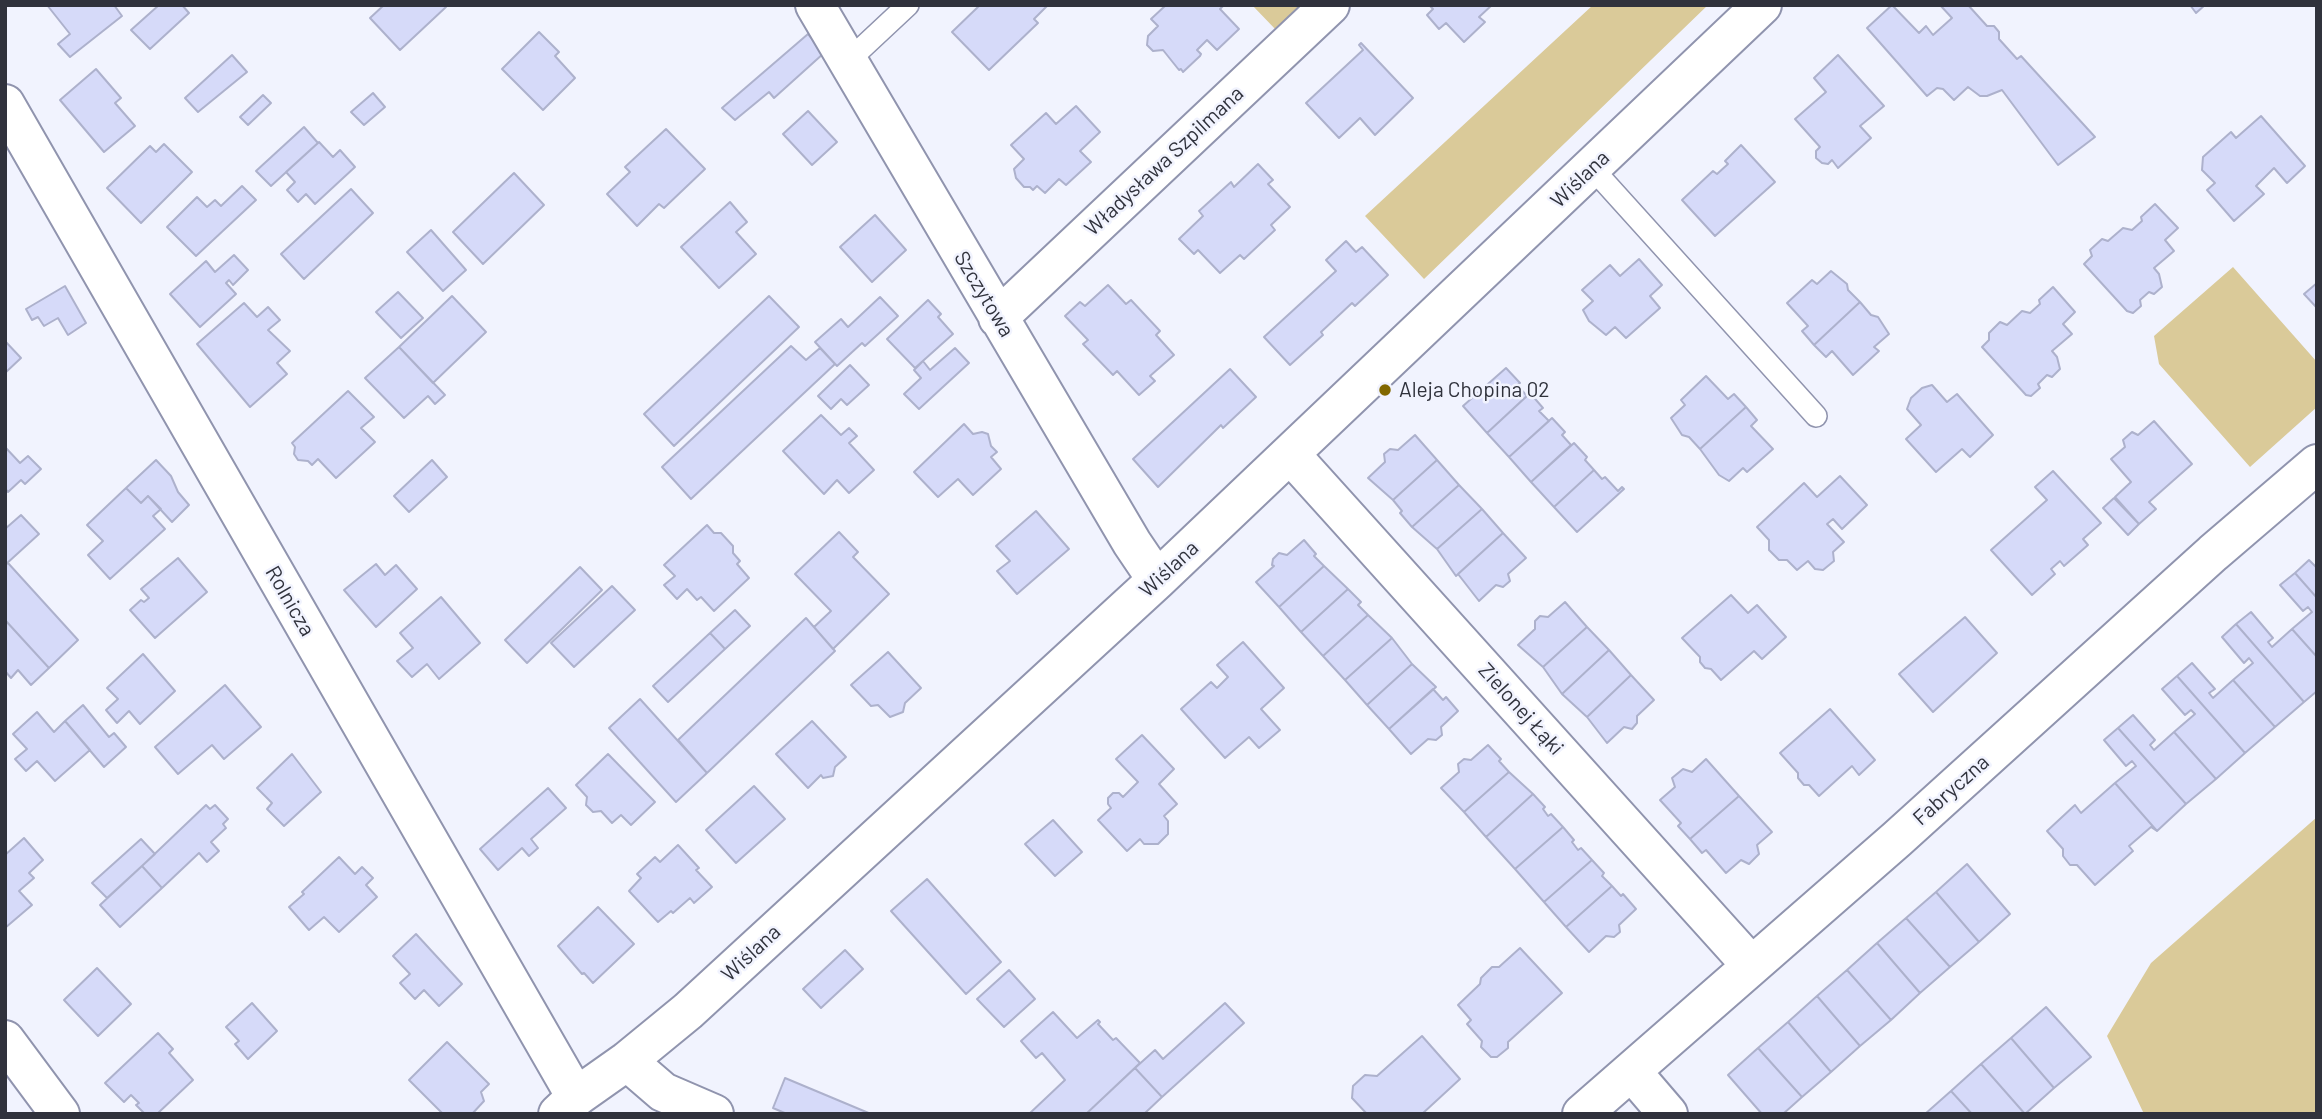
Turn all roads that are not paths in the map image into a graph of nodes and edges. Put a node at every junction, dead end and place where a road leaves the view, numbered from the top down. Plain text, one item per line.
1 (815, 5) edge
2 (908, 5) edge
3 (1330, 5) edge
4 (1762, 5) edge
5 (847, 62) junction
6 (5, 104) edge
7 (1592, 168) junction
8 (998, 318) junction
9 (1816, 416) dead end
10 (1290, 454) junction
11 (2317, 464) edge
12 (1157, 580) junction
13 (1751, 965) junction
14 (5, 1040) edge
15 (627, 1061) junction
16 (1632, 1072) junction
17 (567, 1105) edge
18 (60, 1114) edge
19 (713, 1114) edge
20 (1582, 1114) edge
21 (1668, 1114) edge

1 - 5 street, Szczytowa
2 - 5 lane
3 - 8 street, Władysława Szpilmana
4 - 7 street, Wiślana
5 - 8 street, Szczytowa
6 - 17 street, Rolnicza
7 - 9 lane
7 - 10 street, Wiślana
8 - 12 street, Szczytowa
10 - 12 street, Wiślana
10 - 13 street, Zielonej Łąki
11 - 13 street, Fabryczna
12 - 15 street, Wiślana
13 - 16 street, Fabryczna
14 - 18 street
15 - 17 street, Wiślana
15 - 19 street
16 - 20 street, Fabryczna
16 - 21 street

